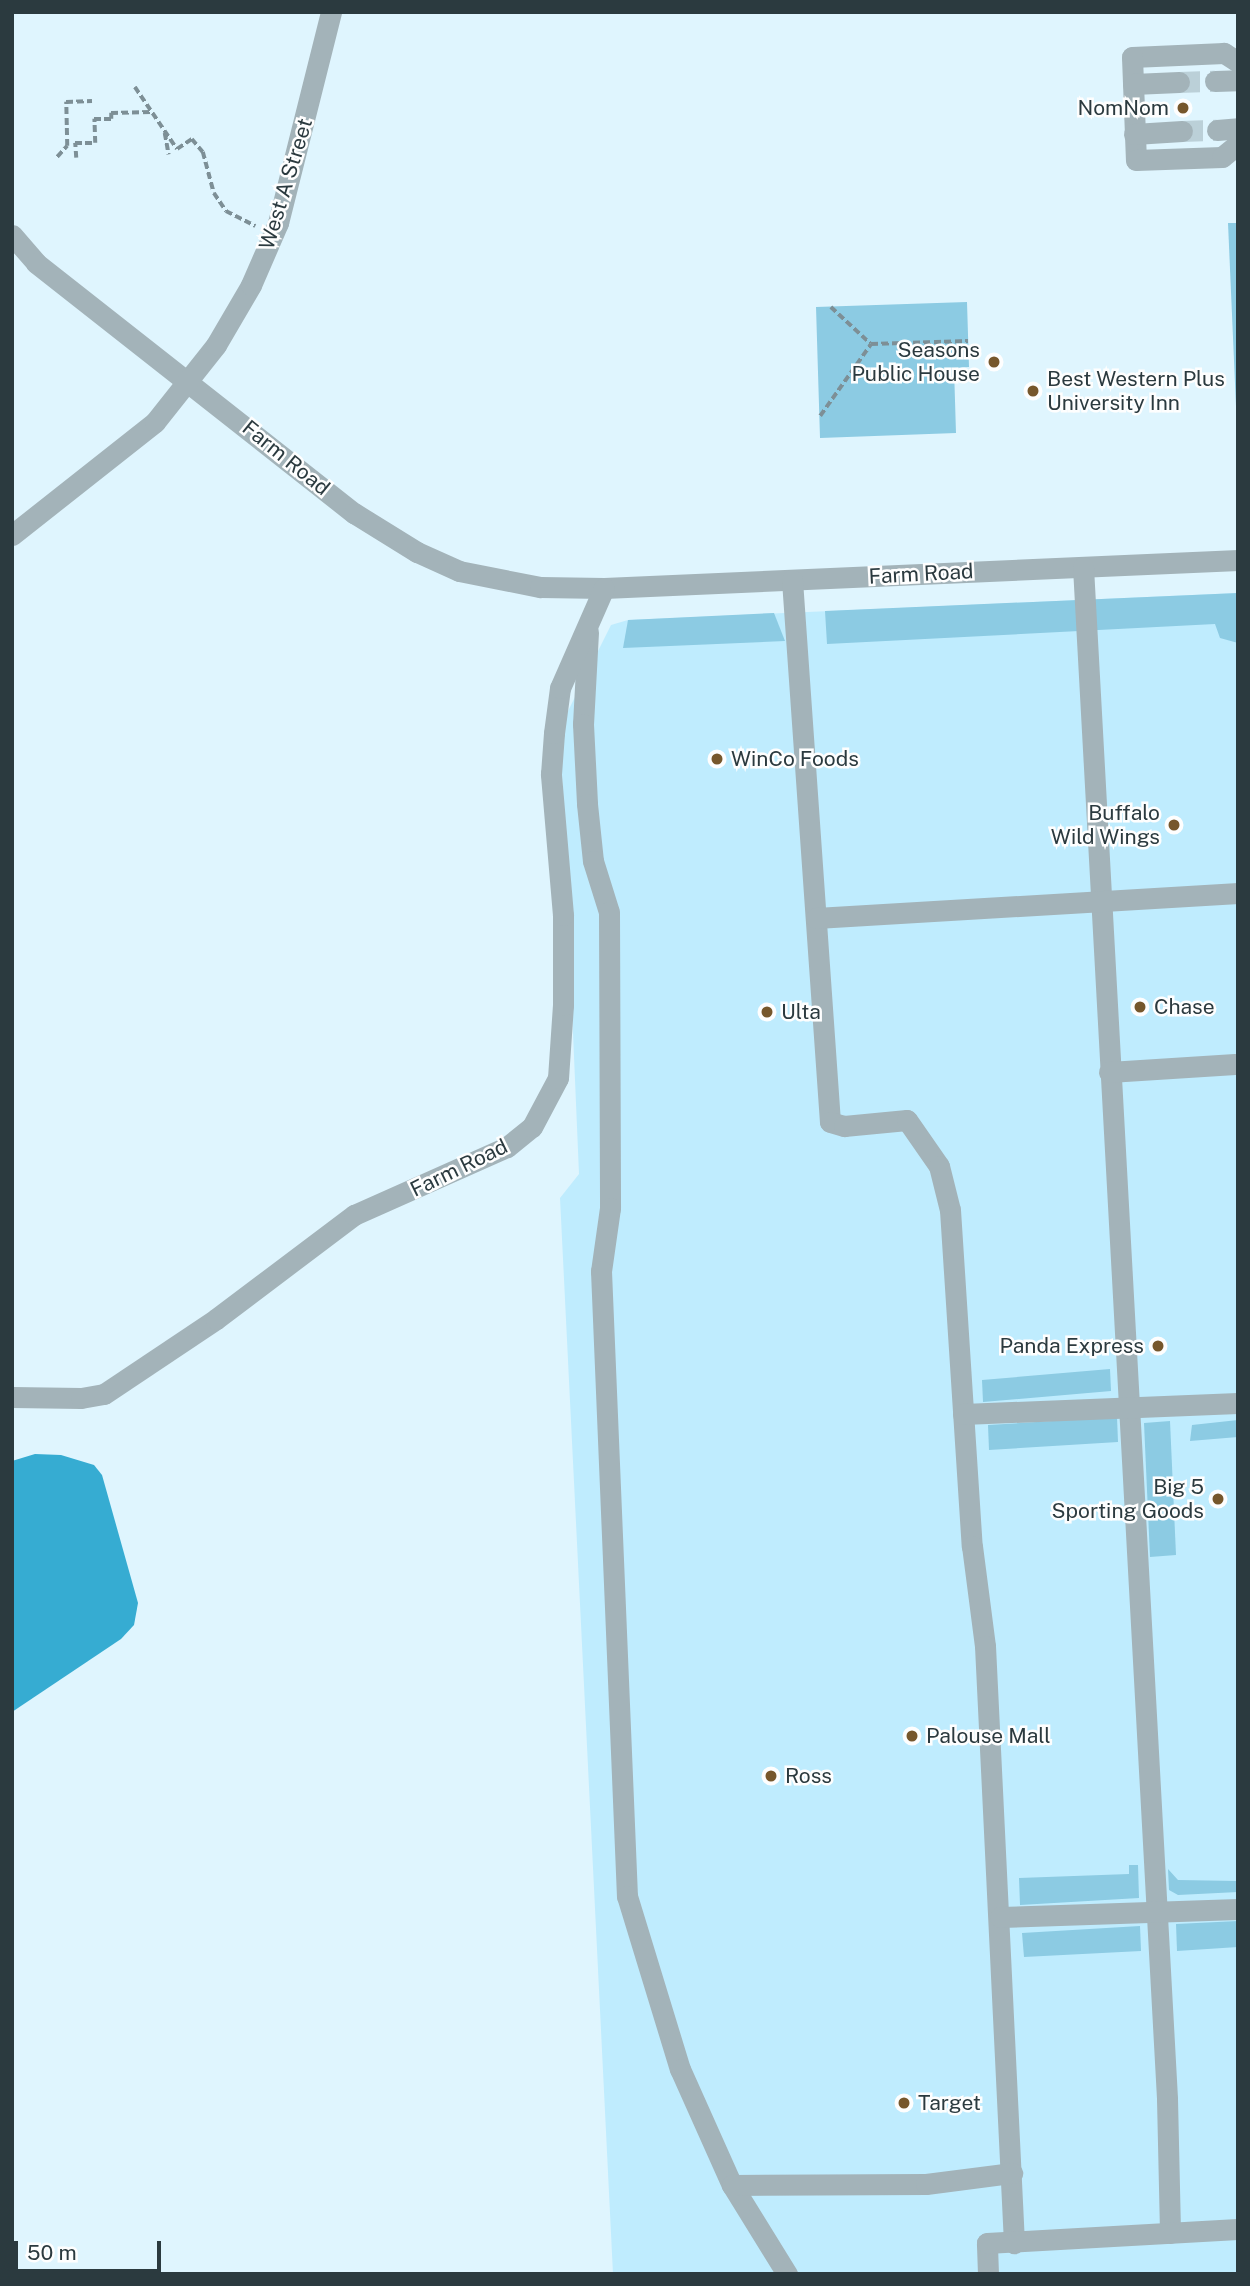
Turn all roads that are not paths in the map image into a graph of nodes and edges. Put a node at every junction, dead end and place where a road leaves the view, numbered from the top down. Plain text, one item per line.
1 (331, 12) edge
2 (1238, 62) edge
3 (1238, 80) edge
4 (1215, 81) tunnel mouth
5 (1179, 82) tunnel mouth
6 (1133, 84) junction
7 (1182, 131) tunnel mouth
8 (1134, 134) junction
9 (1238, 144) edge
10 (12, 234) edge
11 (188, 378) junction
12 (12, 535) edge
13 (1238, 560) edge
14 (1083, 567) junction
15 (792, 580) junction
16 (604, 588) junction
17 (589, 632) junction
18 (1238, 892) edge
19 (1100, 901) junction
20 (816, 918) junction
21 (1235, 1064) dead end
22 (1109, 1072) junction
23 (12, 1397) edge
24 (1238, 1403) edge
25 (1128, 1406) junction
26 (963, 1415) junction
27 (1238, 1909) edge
28 (1157, 1910) junction
29 (999, 1917) junction
30 (1012, 2173) junction
31 (732, 2185) junction
32 (1238, 2229) edge
33 (1170, 2233) junction
34 (1014, 2243) junction
35 (787, 2274) edge
36 (988, 2274) edge

1 - 11 street, West A Street
2 - 6 street
3 - 4 street
5 - 6 street
6 - 8 street
7 - 8 street
8 - 9 street
10 - 11 street, Farm Road
11 - 12 street, West A Street
11 - 16 street, Farm Road
13 - 14 street, Farm Road
14 - 15 street, Farm Road
14 - 19 street
15 - 16 street, Farm Road
15 - 20 street
16 - 17 street, Farm Road
17 - 23 street, Farm Road
17 - 31 street
18 - 19 street
19 - 20 street
19 - 22 street
20 - 26 street
21 - 22 street
22 - 25 street
24 - 25 street
25 - 26 street
25 - 28 street
26 - 29 street
27 - 28 street
28 - 29 street
28 - 33 street
29 - 30 street
30 - 31 street
30 - 34 street
31 - 35 street
32 - 33 street
33 - 34 street
34 - 36 street

